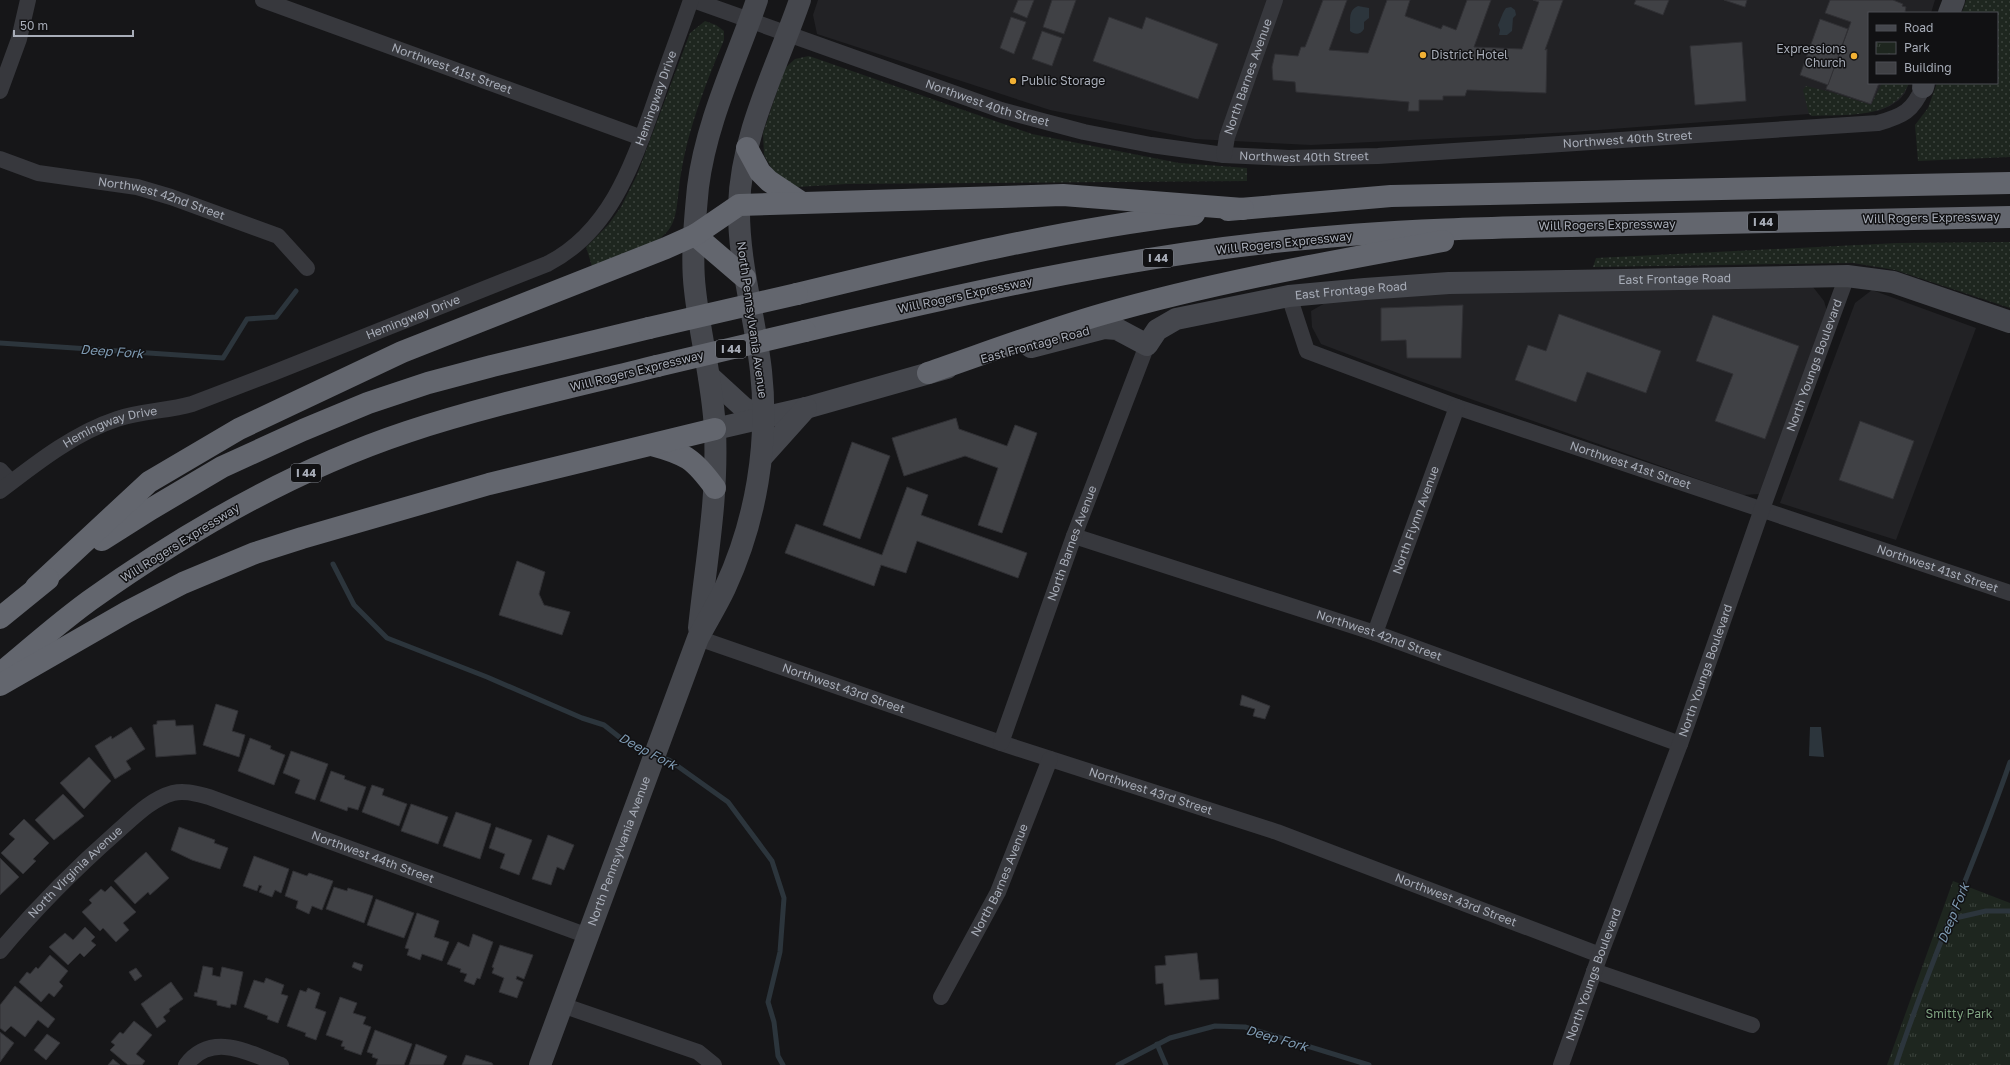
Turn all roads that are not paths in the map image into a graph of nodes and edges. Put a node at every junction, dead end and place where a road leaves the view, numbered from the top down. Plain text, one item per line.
1 (28, 0) edge
2 (263, 0) edge
3 (692, 0) edge
4 (757, 0) edge
5 (800, 0) edge
6 (1275, 0) edge
7 (1954, 0) edge
8 (1949, 12) edge
9 (750, 21) junction
10 (788, 35) junction
11 (1924, 85) edge
12 (0, 91) edge
13 (642, 138) junction
14 (747, 148) junction
15 (1224, 155) junction
16 (0, 160) edge
17 (2010, 183) edge
18 (802, 203) junction
19 (739, 205) junction
20 (1242, 209) junction
21 (2010, 217) edge
22 (1516, 227) junction
23 (695, 235) junction
24 (307, 268) dead end
25 (1847, 276) junction
26 (745, 278) junction
27 (1289, 296) junction
28 (2010, 322) edge
29 (1147, 345) junction
30 (928, 373) junction
31 (709, 376) junction
32 (806, 408) junction
33 (1457, 408) junction
34 (764, 417) junction
35 (715, 429) junction
36 (651, 445) junction
37 (762, 457) junction
38 (0, 470) edge
39 (6, 487) edge
40 (715, 488) junction
41 (1762, 509) junction
42 (1074, 536) junction
43 (36, 588) junction
44 (2010, 592) edge
45 (0, 618) edge
46 (1375, 633) junction
47 (698, 638) junction
48 (0, 674) edge
49 (0, 685) edge
50 (1001, 743) junction
51 (1680, 744) junction
52 (1050, 760) junction
53 (156, 800) joint
54 (588, 936) junction
55 (0, 951) edge
56 (1600, 955) junction
57 (1594, 971) junction
58 (941, 998) dead end
59 (562, 1005) junction
60 (1752, 1025) dead end
61 (186, 1065) edge
62 (281, 1065) edge
63 (540, 1065) edge
64 (714, 1065) edge
65 (1561, 1065) edge

1 - 12 street
2 - 13 street, Northwest 41st Street
3 - 9 street, Northwest 40th Street
3 - 13 street, Hemingway Drive
4 - 9 main road, North Pennsylvania Avenue
5 - 10 main road, North Pennsylvania Avenue
6 - 15 street, North Barnes Avenue
7 - 8 main road
9 - 10 street, Northwest 40th Street
9 - 23 main road, North Pennsylvania Avenue
10 - 14 main road, North Pennsylvania Avenue
10 - 15 street, Northwest 40th Street
11 - 15 street, Northwest 40th Street
13 - 39 street, Hemingway Drive
14 - 18 highway
14 - 19 main road, North Pennsylvania Avenue
16 - 24 street, Northwest 42nd Street
17 - 20 highway
18 - 19 highway
18 - 20 highway
19 - 23 highway
19 - 26 main road, North Pennsylvania Avenue
20 - 43 highway, bridge
21 - 22 highway, Will Rogers Expressway / I 44
22 - 30 highway
22 - 48 highway, Will Rogers Expressway / I 44, bridge
23 - 26 highway
23 - 31 main road, North Pennsylvania Avenue
23 - 43 highway
25 - 27 main road, East Frontage Road
25 - 28 main road, East Frontage Road
25 - 41 street, North Youngs Boulevard
26 - 34 main road, North Pennsylvania Avenue
27 - 29 main road, East Frontage Road
27 - 33 street, Northwest 41st Street
29 - 30 main road, East Frontage Road
29 - 42 street, North Barnes Avenue
30 - 32 main road, East Frontage Road
31 - 34 main road
31 - 35 main road, North Pennsylvania Avenue
32 - 34 main road, East Frontage Road
32 - 37 main road
33 - 41 street, Northwest 41st Street
33 - 46 street, North Flynn Avenue
34 - 35 main road, East Frontage Road
34 - 37 main road, North Pennsylvania Avenue
35 - 36 highway
35 - 40 main road, North Pennsylvania Avenue
36 - 40 highway
36 - 49 highway
37 - 47 main road, North Pennsylvania Avenue
38 - 39 street
40 - 47 main road, North Pennsylvania Avenue
41 - 44 street, Northwest 41st Street
41 - 51 street, North Youngs Boulevard
42 - 46 street, Northwest 42nd Street
42 - 50 street, North Barnes Avenue
43 - 45 highway
46 - 51 street, Northwest 42nd Street
47 - 50 street, Northwest 43rd Street
47 - 54 main road, North Pennsylvania Avenue
50 - 52 street, Northwest 43rd Street
51 - 56 street, North Youngs Boulevard
52 - 56 street, Northwest 43rd Street
52 - 58 street, North Barnes Avenue
53 - 54 street, Northwest 44th Street
53 - 55 street, North Virginia Avenue
54 - 59 main road, North Pennsylvania Avenue
56 - 57 street, North Youngs Boulevard
57 - 60 street
57 - 65 street, North Youngs Boulevard
59 - 63 main road, North Pennsylvania Avenue
59 - 64 street
61 - 62 street

